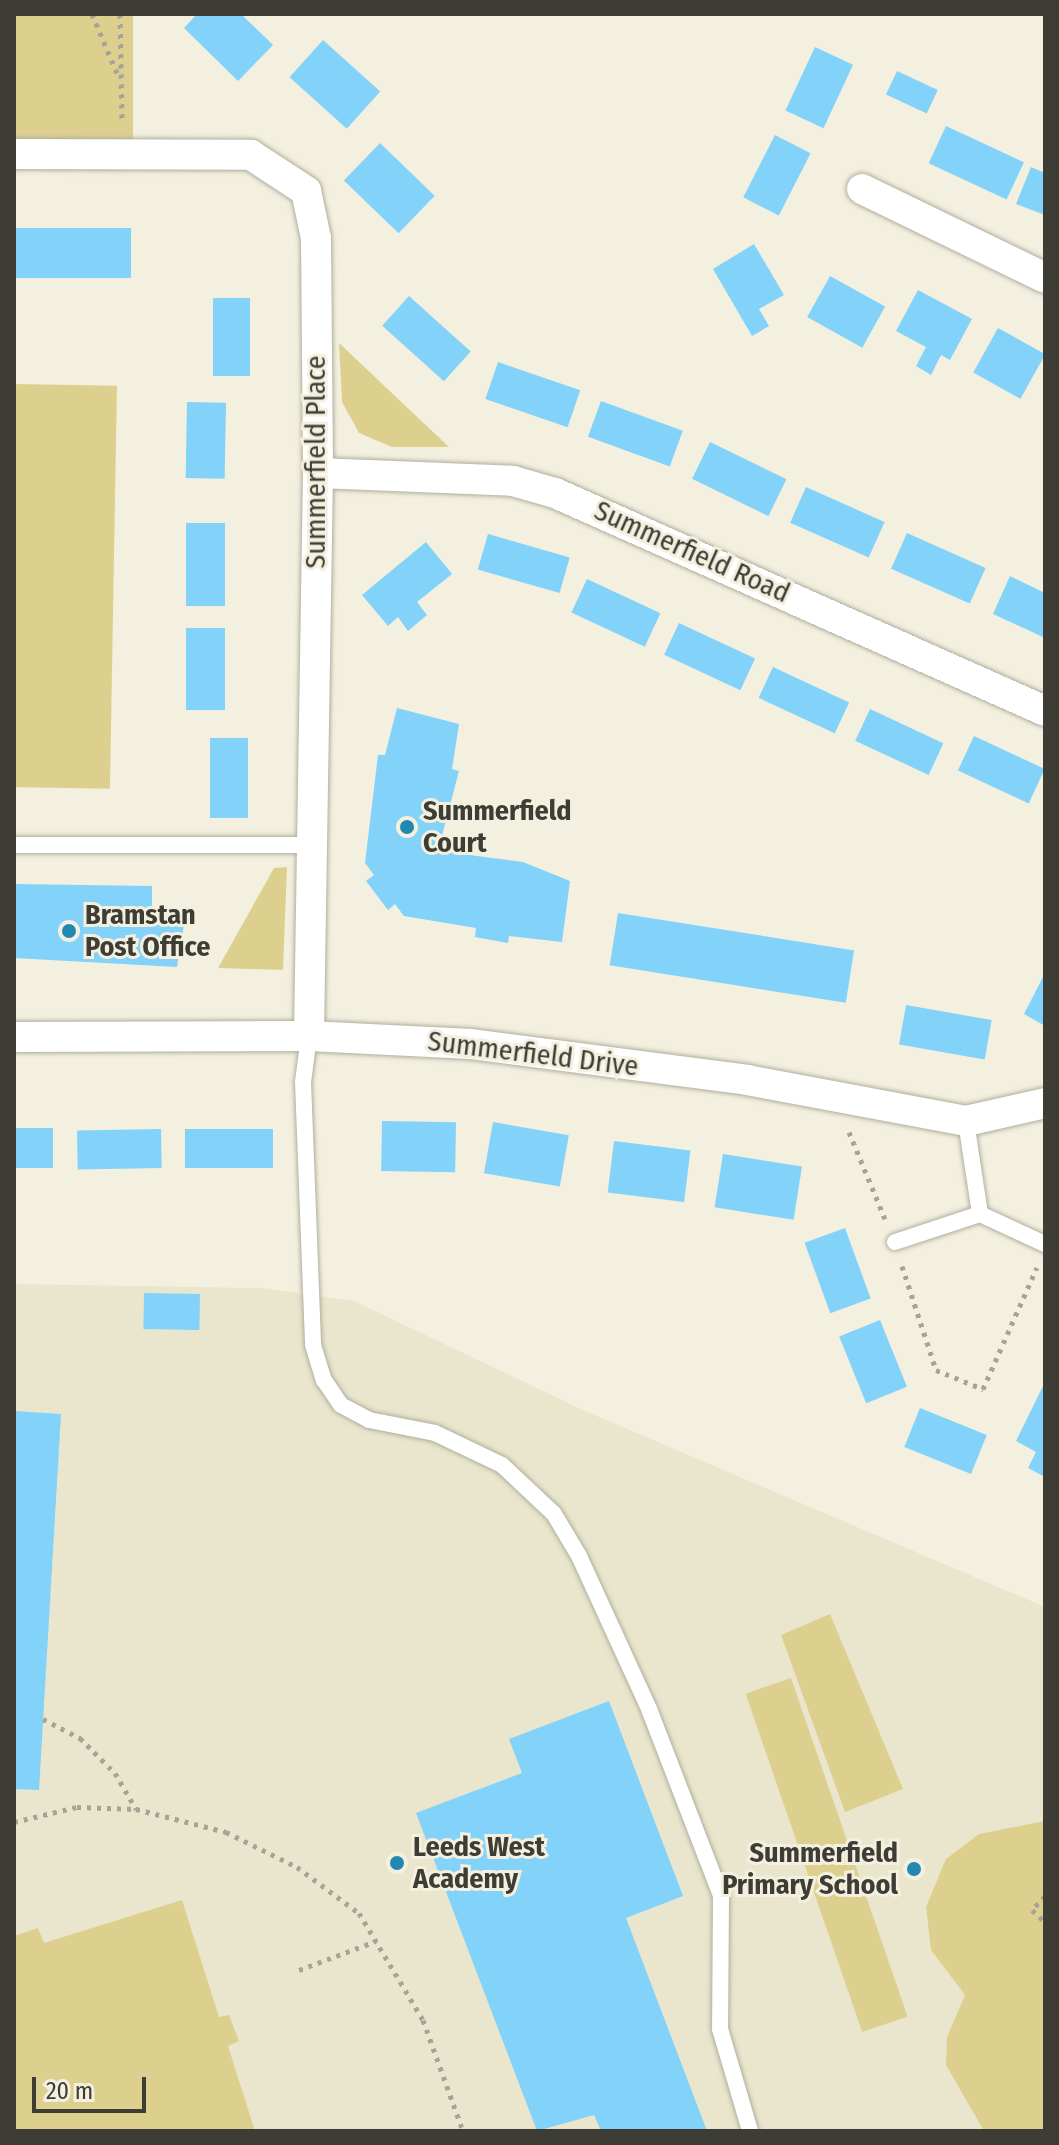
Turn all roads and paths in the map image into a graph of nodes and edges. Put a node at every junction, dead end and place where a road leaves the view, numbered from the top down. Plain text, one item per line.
1 (92, 14) edge
2 (120, 14) edge
3 (119, 78) junction
4 (124, 151) junction
5 (14, 154) edge
6 (862, 189) dead end
7 (1045, 278) edge
8 (318, 473) junction
9 (1045, 711) edge
10 (14, 845) edge
11 (308, 845) junction
12 (309, 1036) junction
13 (14, 1037) edge
14 (835, 1098) junction
15 (1045, 1103) edge
16 (966, 1121) junction
17 (980, 1214) junction
18 (895, 1242) junction
19 (1045, 1247) edge
20 (43, 1719) dead end
21 (136, 1809) junction
22 (14, 1822) edge
23 (1045, 1896) edge
24 (1045, 1922) edge
25 (376, 1941) junction
26 (299, 1970) dead end
27 (463, 2131) edge
28 (750, 2131) edge

1 - 3 path
2 - 3 path
3 - 4 path
4 - 5 street, Summerfield Place
4 - 8 street, Summerfield Place
6 - 7 street
8 - 9 street, Summerfield Road
8 - 11 street, Summerfield Place
10 - 11 lane
11 - 12 street, Summerfield Place
12 - 13 street, Summerfield Drive
12 - 14 street, Summerfield Drive
12 - 28 lane
14 - 16 street, Summerfield Drive
14 - 18 path
15 - 16 street, Summerfield Drive
16 - 17 lane
17 - 18 lane
17 - 19 lane
18 - 19 path
20 - 21 path
21 - 22 path
21 - 25 path
23 - 24 path
25 - 26 path
25 - 27 path

